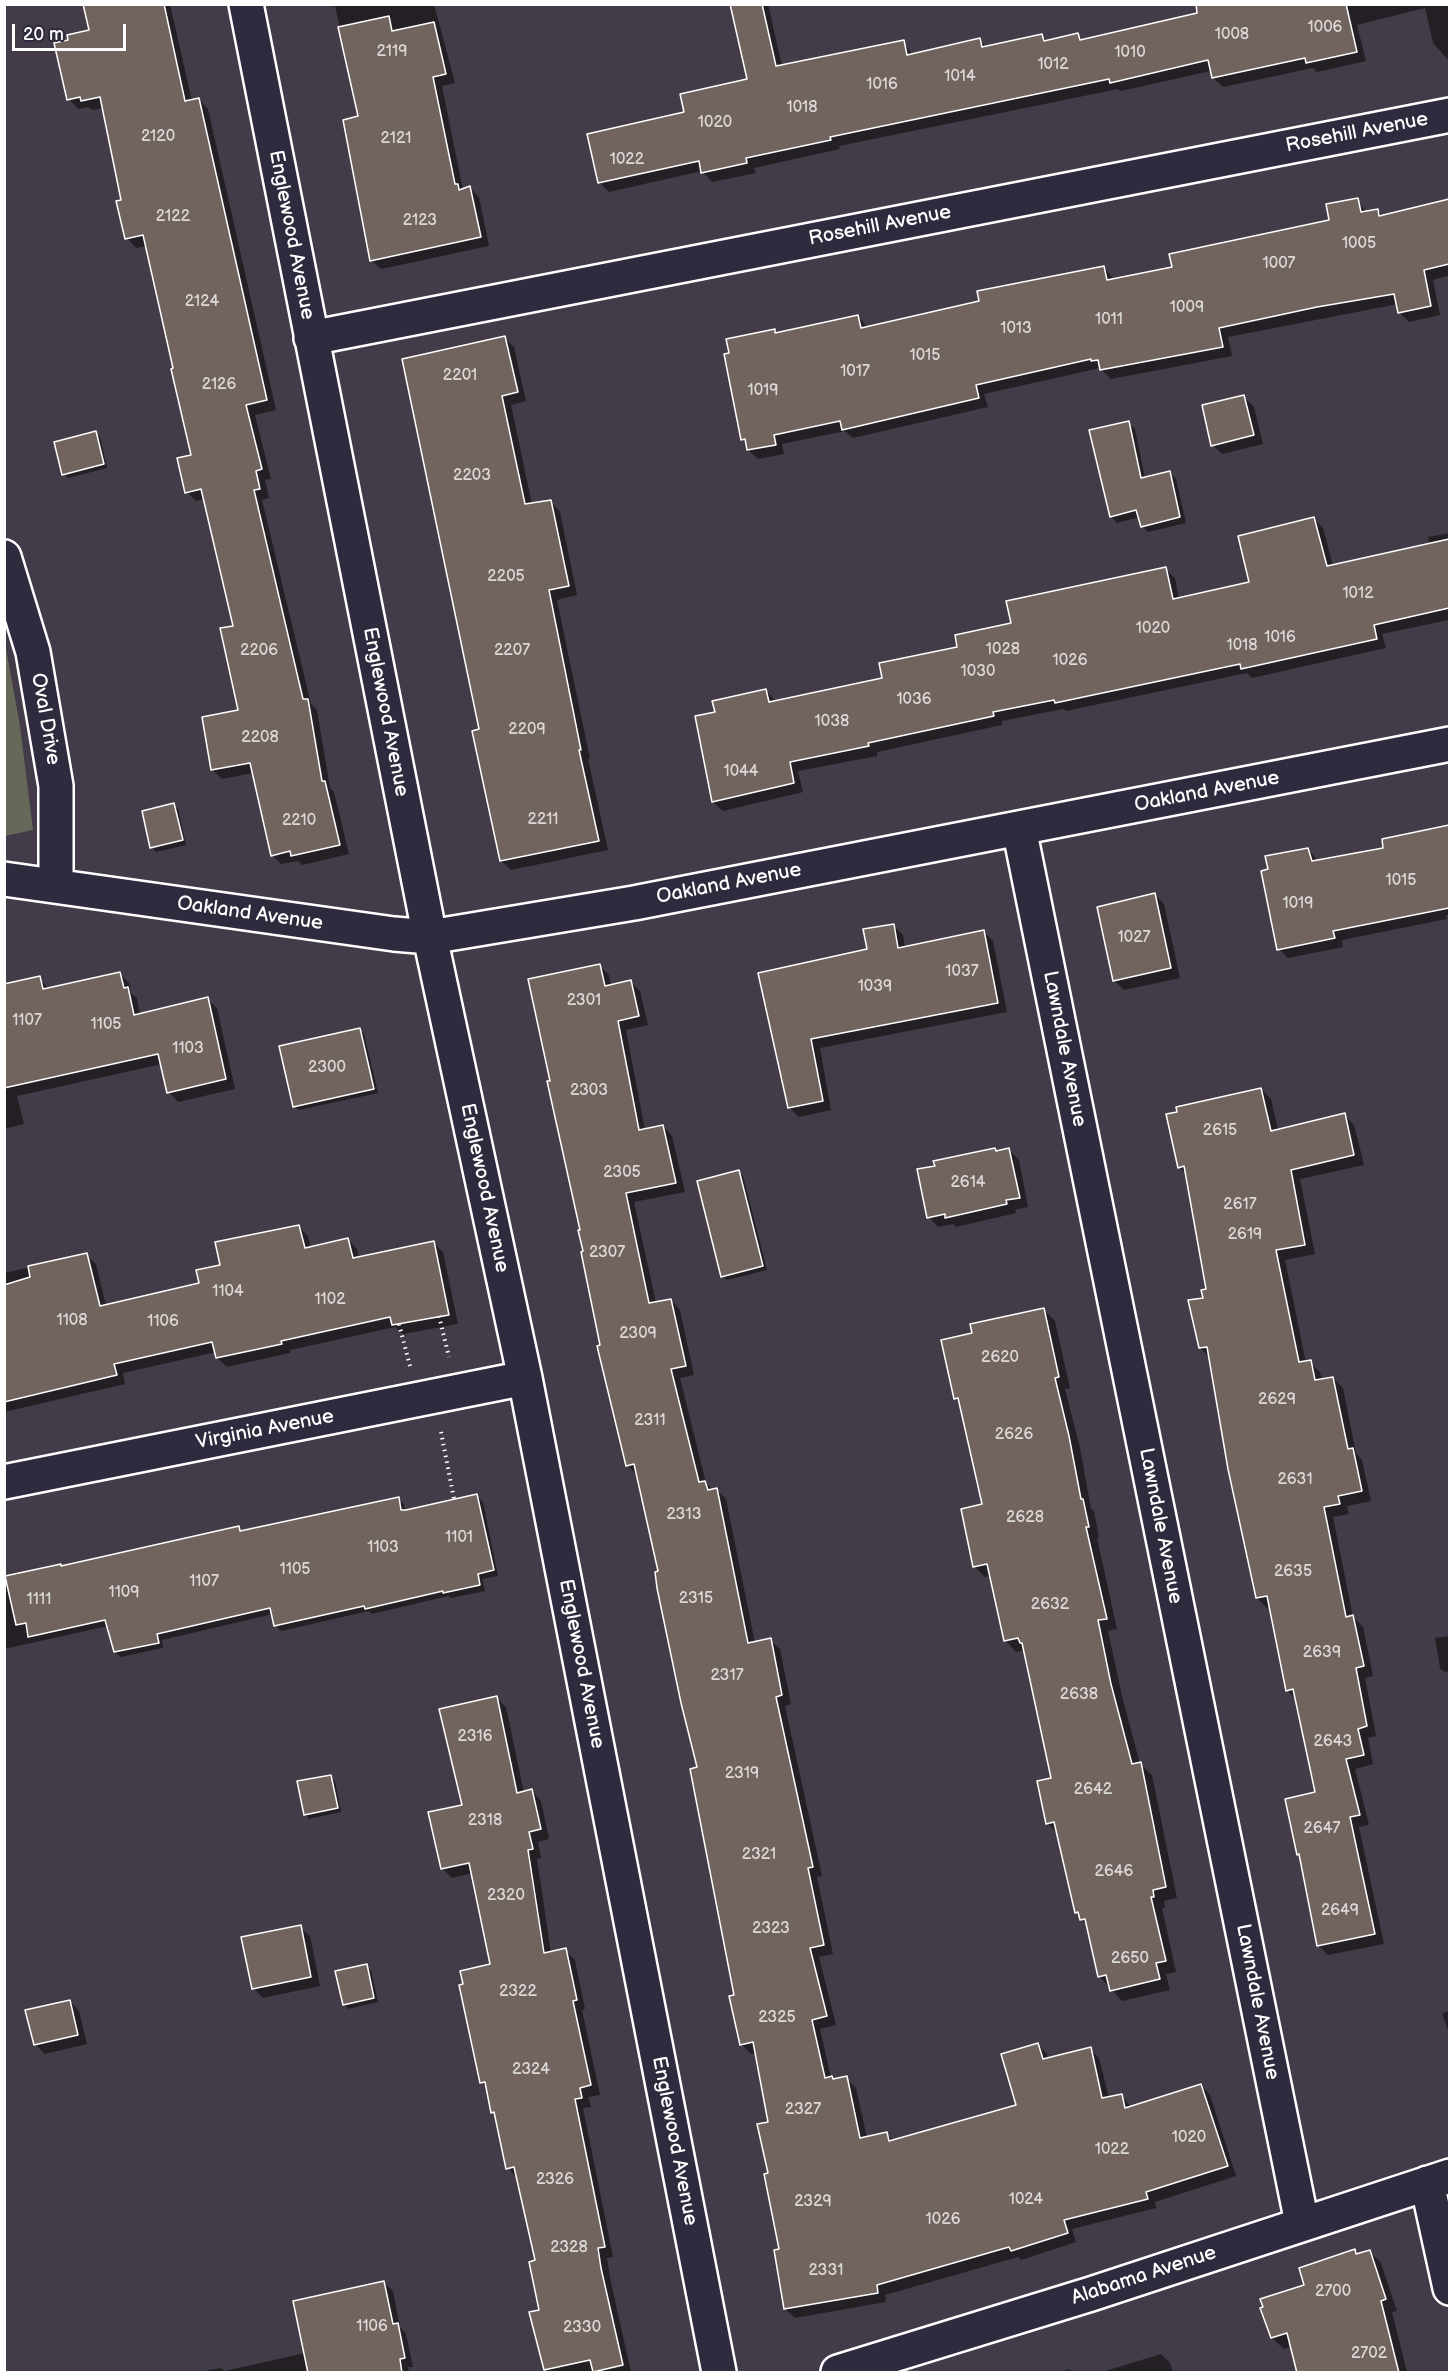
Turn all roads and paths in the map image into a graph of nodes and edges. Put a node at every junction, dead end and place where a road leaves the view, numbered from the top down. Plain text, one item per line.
1 (246, 4) edge
2 (1449, 115) edge
3 (311, 338) junction
4 (4, 556) edge
5 (1449, 744) edge
6 (1019, 828) junction
7 (4, 879) edge
8 (56, 886) junction
9 (430, 937) junction
10 (440, 1316) dead end
11 (399, 1324) dead end
12 (452, 1366) dead end
13 (412, 1376) dead end
14 (525, 1378) junction
15 (439, 1423) dead end
16 (4, 1482) edge
17 (454, 1499) dead end
18 (1438, 2180) edge
19 (1302, 2223) junction
20 (1449, 2288) edge
21 (719, 2373) edge
22 (837, 2373) edge

1 - 3 street, Englewood Avenue
2 - 3 street, Rosehill Avenue
3 - 9 street, Englewood Avenue
4 - 8 street, Oval Drive
5 - 6 street, Oakland Avenue
6 - 9 street, Oakland Avenue
6 - 19 street, Lawndale Avenue
7 - 8 street, Oakland Avenue
8 - 9 street, Oakland Avenue
9 - 14 street, Englewood Avenue
10 - 12 path
11 - 13 path
14 - 16 street, Virginia Avenue
14 - 21 street, Englewood Avenue
15 - 17 path
18 - 19 street, Alabama Avenue
18 - 20 street
19 - 22 street, Alabama Avenue

